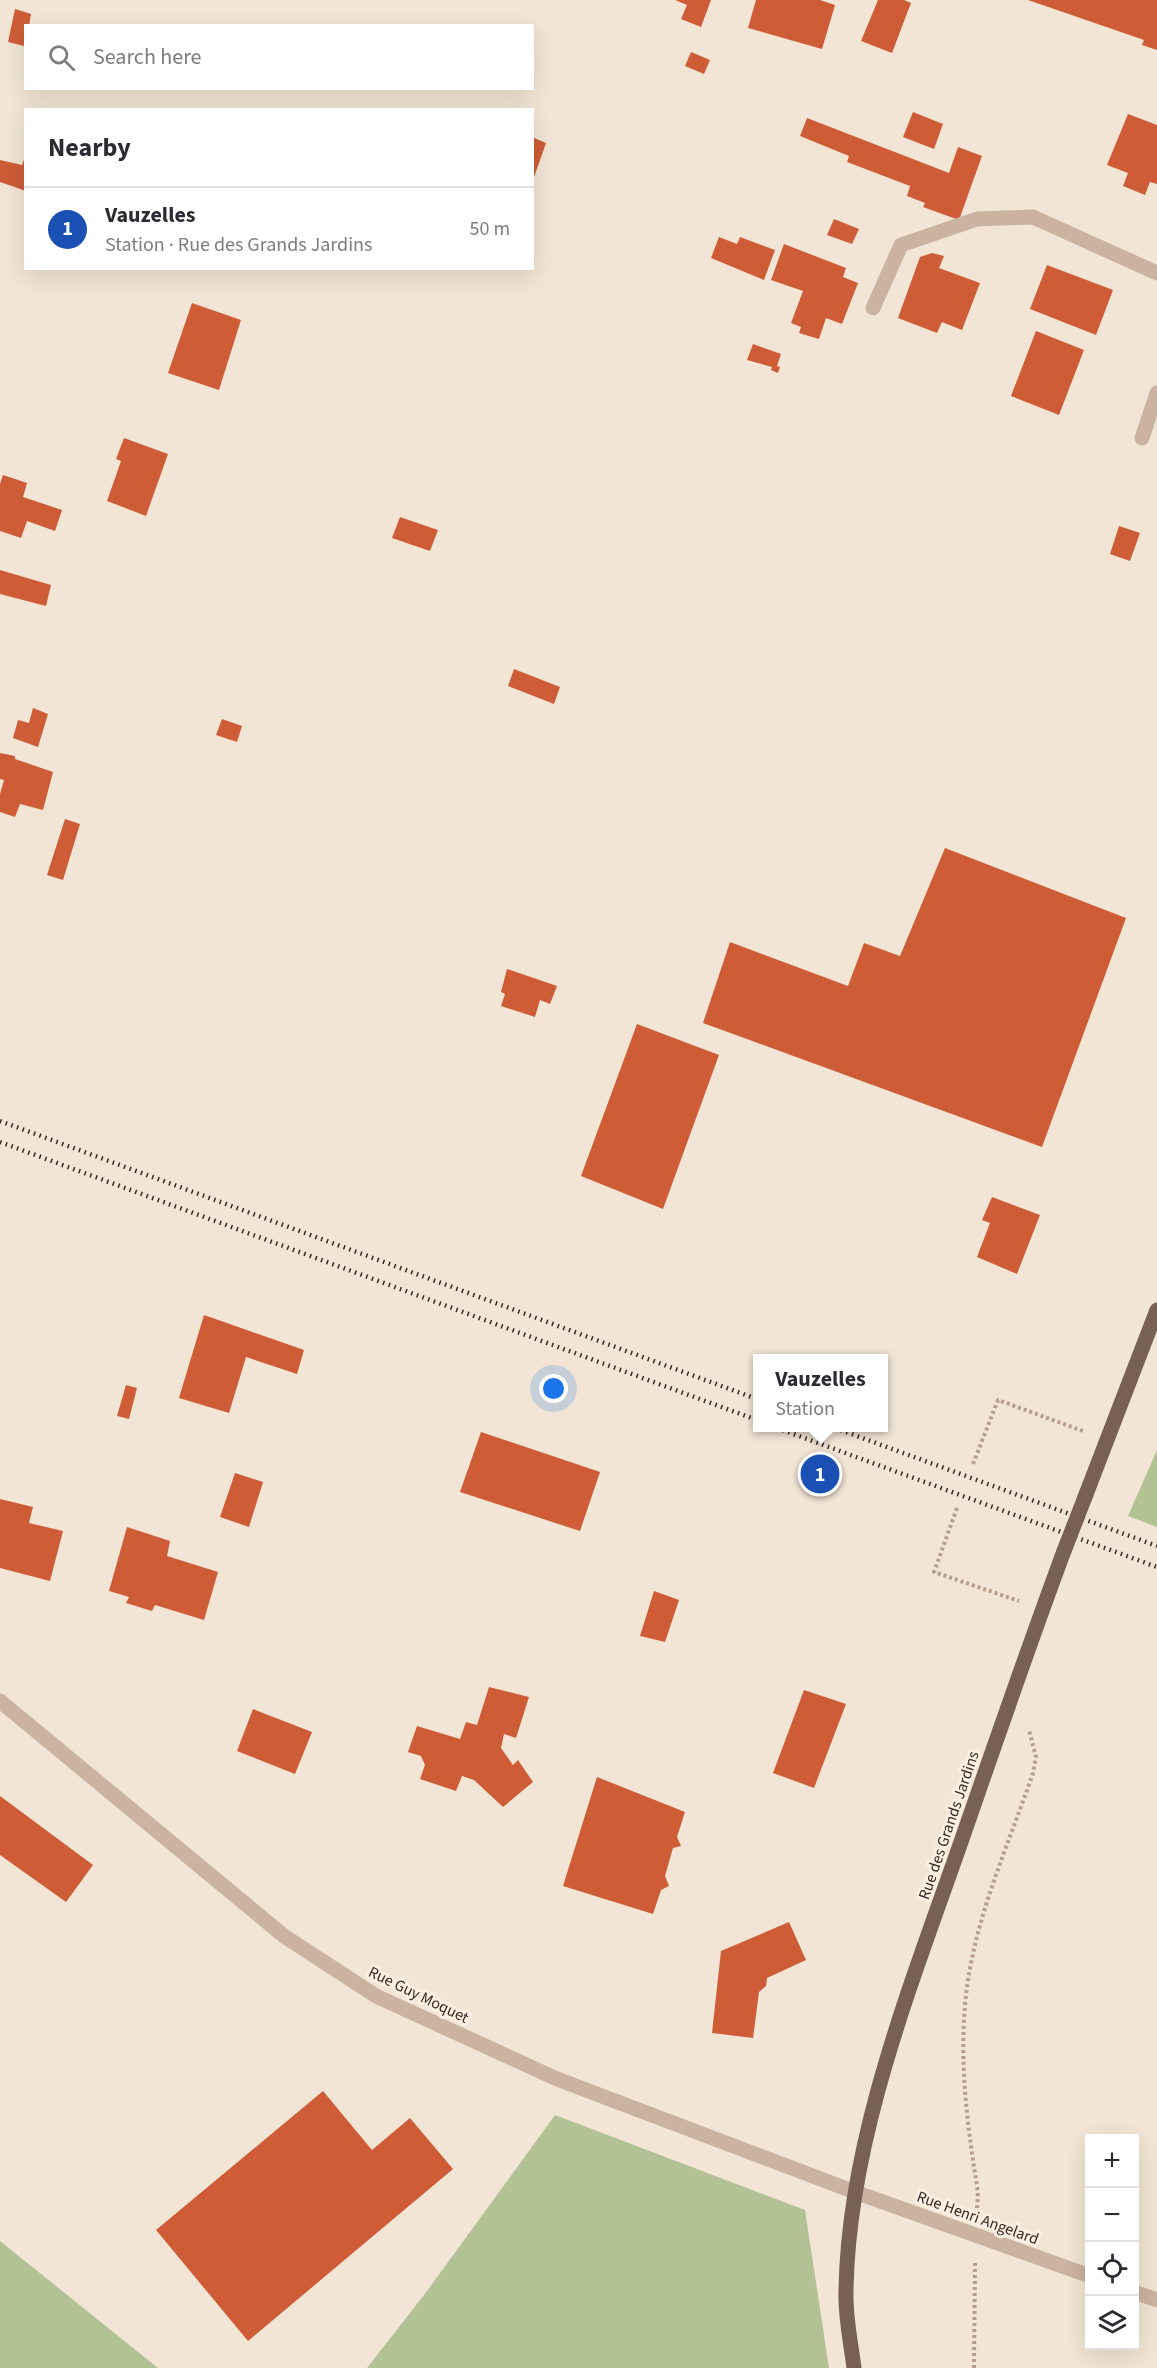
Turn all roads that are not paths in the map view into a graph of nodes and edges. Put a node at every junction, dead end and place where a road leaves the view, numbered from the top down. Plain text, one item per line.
1 (1157, 273) edge
2 (873, 308) dead end
3 (1157, 393) edge
4 (1142, 438) dead end
5 (1157, 1310) edge
6 (0, 1701) edge
7 (855, 2192) junction
8 (1085, 2275) edge
9 (1139, 2294) edge
10 (1157, 2300) edge
11 (854, 2368) edge

1 - 2 street
3 - 4 street
5 - 7 main road, Rue des Grands Jardins, bridge
6 - 7 street, Rue Guy Moquet
7 - 8 street, Rue Henri Angelard
7 - 11 main road, Rue des Grands Jardins
9 - 10 street

